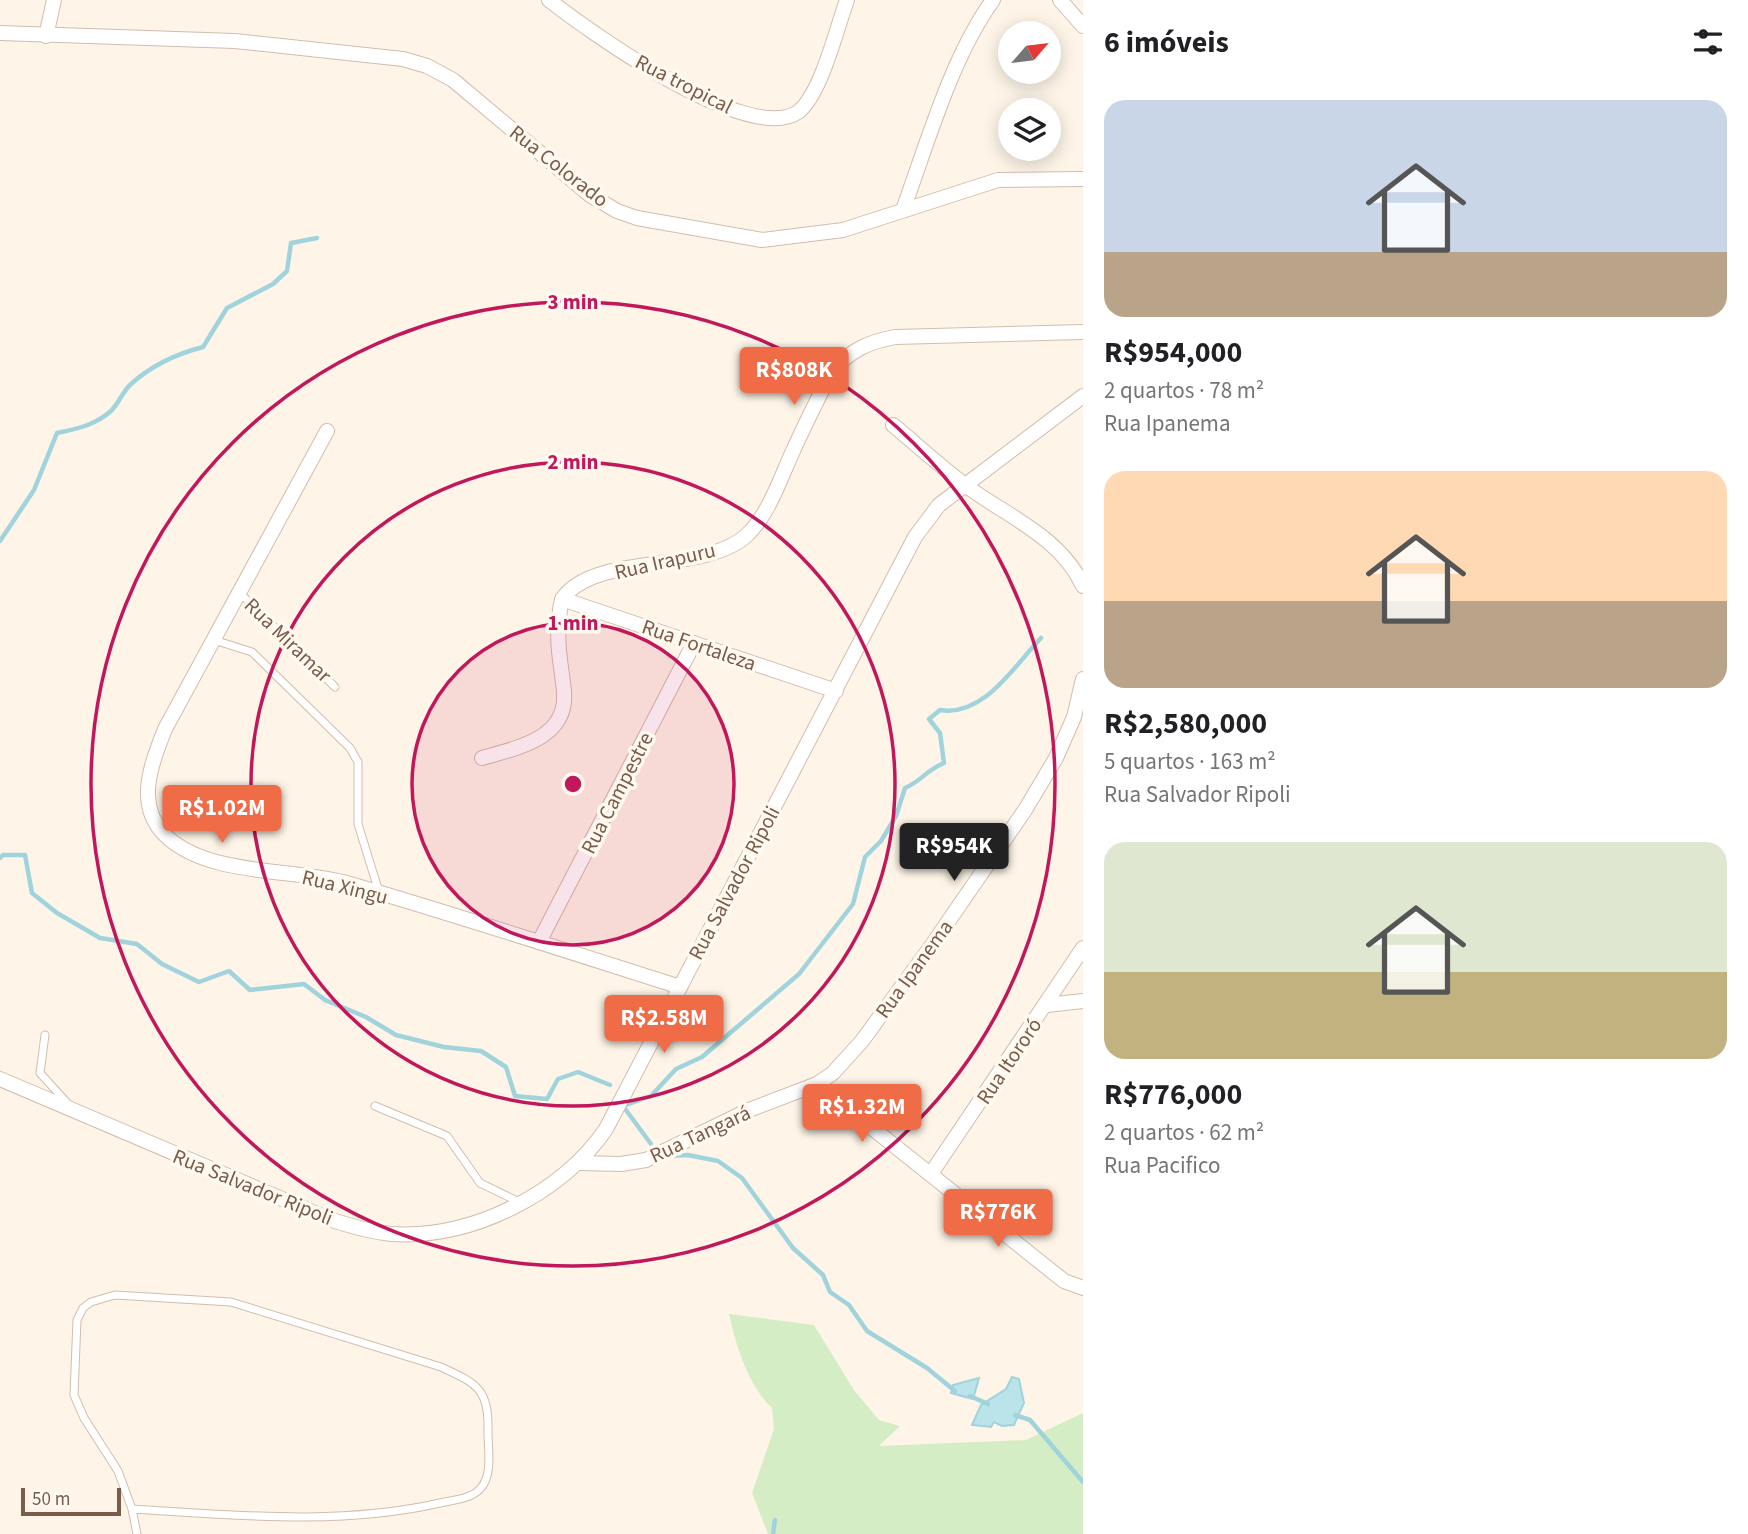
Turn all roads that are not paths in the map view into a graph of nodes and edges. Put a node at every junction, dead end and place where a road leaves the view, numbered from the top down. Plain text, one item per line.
1 (54, 0) edge
2 (549, 0) edge
3 (846, 0) edge
4 (993, 0) edge
5 (1060, 0) edge
6 (1083, 26) edge
7 (0, 33) edge
8 (46, 36) junction
9 (1083, 179) edge
10 (903, 210) junction
11 (1083, 332) edge
12 (1083, 396) edge
13 (893, 425) dead end
14 (327, 431) dead end
15 (965, 485) junction
16 (1083, 586) edge
17 (240, 593) junction
18 (562, 598) junction
19 (214, 639) junction
20 (694, 643) junction
21 (1083, 679) edge
22 (335, 687) dead end
23 (836, 691) junction
24 (482, 758) dead end
25 (381, 896) junction
26 (539, 942) junction
27 (1083, 948) edge
28 (680, 987) junction
29 (1083, 1001) edge
30 (1047, 1005) junction
31 (45, 1035) dead end
32 (0, 1079) edge
33 (817, 1084) junction
34 (374, 1106) dead end
35 (74, 1112) junction
36 (579, 1163) junction
37 (932, 1172) junction
38 (520, 1202) junction
39 (1083, 1288) edge
40 (132, 1509) junction
41 (137, 1534) edge

1 - 8 street
2 - 3 street, Rua tropical
4 - 10 street
5 - 6 street
7 - 8 street, Rua Colorado
8 - 10 street, Rua Colorado
9 - 10 street, Rua Colorado
11 - 18 street, Rua Irapuru
12 - 15 street, Rua Salvador Ripoli
13 - 15 street
14 - 17 street, Rua Xingu
15 - 16 street
15 - 23 street, Rua Salvador Ripoli
17 - 19 street, Rua Xingu
17 - 22 lane, Rua Miramar
18 - 20 street, Rua Fortaleza
18 - 24 street
19 - 25 lane
19 - 25 street, Rua Xingu
20 - 23 street, Rua Fortaleza
20 - 26 street, Rua Campestre
21 - 33 street, Rua Ipanema
23 - 28 street, Rua Salvador Ripoli
25 - 26 street, Rua Xingu
26 - 28 street, Rua Xingu
27 - 30 street, Rua Itororó
28 - 36 street, Rua Salvador Ripoli
29 - 30 street
30 - 37 street, Rua Itororó
31 - 35 lane
32 - 35 street, Rua Salvador Ripoli
33 - 36 street, Rua Tangará
33 - 37 street
34 - 38 lane
35 - 38 street, Rua Salvador Ripoli
36 - 38 street, Rua Salvador Ripoli
37 - 39 street
40 - 40 lane
40 - 41 lane

